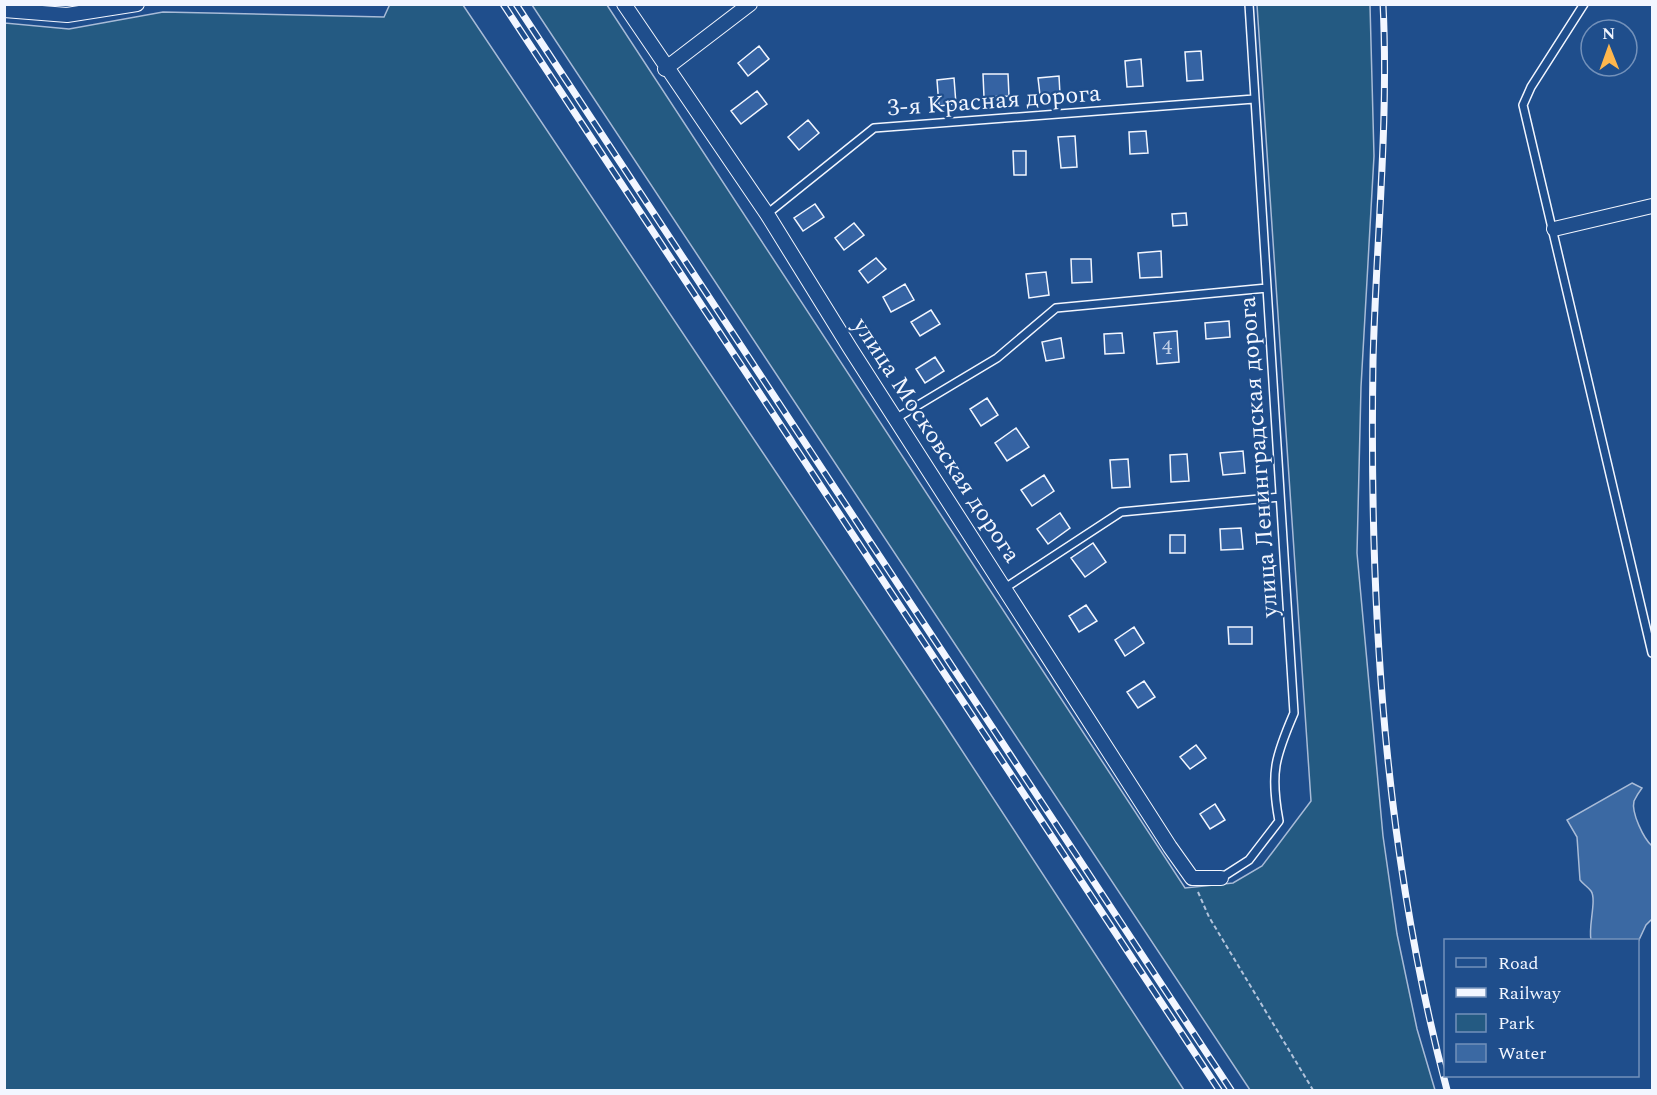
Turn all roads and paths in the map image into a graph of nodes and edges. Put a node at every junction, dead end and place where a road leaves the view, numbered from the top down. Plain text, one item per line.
1 (137, 4) edge
2 (624, 4) edge
3 (750, 4) edge
4 (1249, 4) edge
5 (1584, 4) edge
6 (4, 10) edge
7 (665, 69) junction
8 (1254, 99) junction
9 (1653, 206) edge
10 (767, 214) junction
11 (1554, 229) junction
12 (1267, 288) junction
13 (895, 419) junction
14 (1280, 497) junction
15 (1005, 588) junction
16 (1653, 653) edge
17 (1192, 878) junction
18 (1221, 879) joint
19 (1312, 1090) edge

1 - 6 street
2 - 7 street, улица Московская дорога
3 - 7 street
4 - 8 lane, улица Ленинградская дорога
5 - 11 lane
7 - 10 street, улица Московская дорога
8 - 10 lane, 3-я Красная дорога
8 - 12 lane, улица Ленинградская дорога
9 - 11 street
10 - 13 street, улица Московская дорога
11 - 16 lane
12 - 13 lane
12 - 14 lane, улица Ленинградская дорога
13 - 15 street, улица Московская дорога
14 - 15 lane
14 - 18 lane, улица Ленинградская дорога
15 - 17 street, улица Московская дорога
17 - 18 street
17 - 19 path

